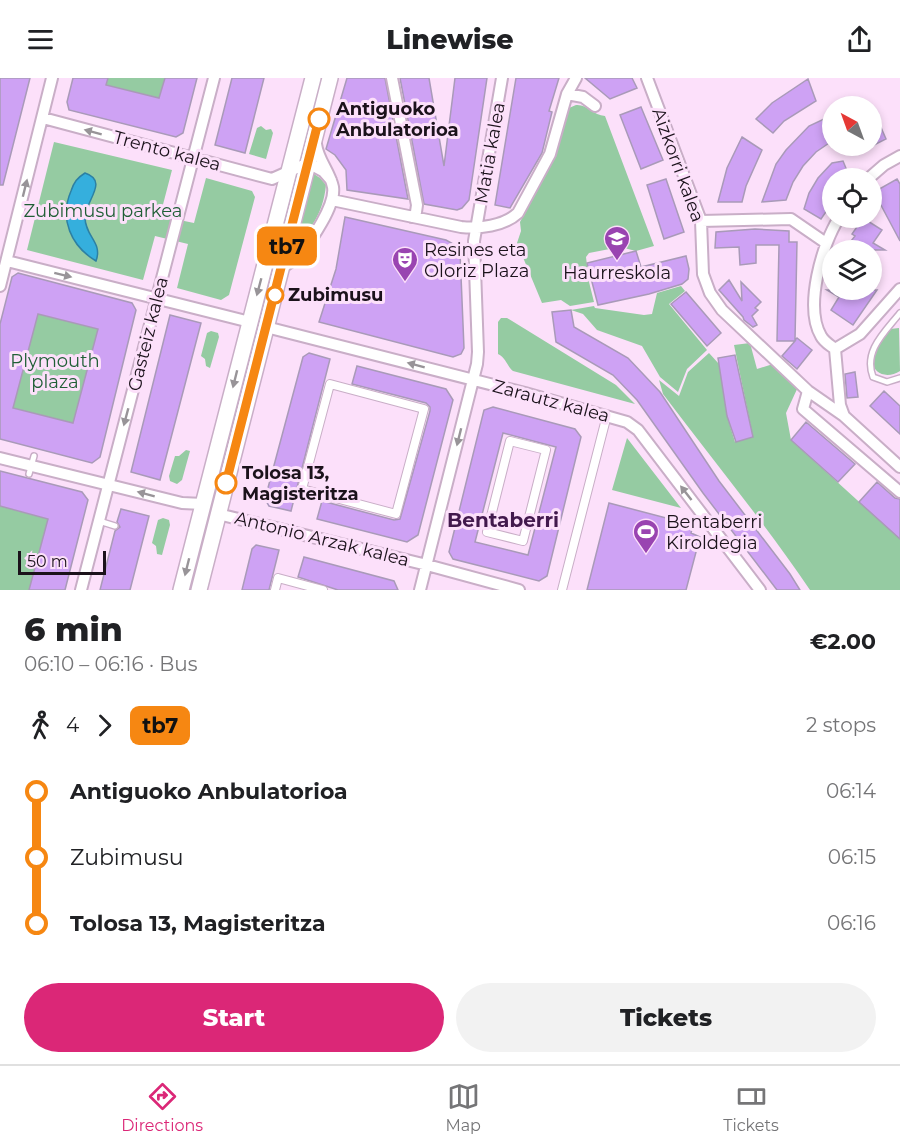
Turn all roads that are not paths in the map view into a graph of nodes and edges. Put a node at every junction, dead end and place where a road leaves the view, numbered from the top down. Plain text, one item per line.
1 (52, 78) edge
2 (214, 78) edge
3 (313, 78) edge
4 (330, 78) edge
5 (392, 78) edge
6 (502, 78) edge
7 (576, 78) edge
8 (647, 78) edge
9 (567, 94) junction
10 (595, 106) dead end
11 (43, 118) junction
12 (315, 138) junction
13 (900, 156) edge
14 (193, 159) junction
15 (308, 163) junction
16 (881, 168) edge
17 (291, 170) junction
18 (332, 180) junction
19 (332, 200) junction
20 (412, 217) junction
21 (701, 221) junction
22 (475, 228) junction
23 (822, 240) edge
24 (822, 260) edge
25 (7, 261) junction
26 (281, 268) junction
27 (0, 286) edge
28 (900, 289) edge
29 (157, 300) junction
30 (890, 300) junction
31 (900, 311) edge
32 (250, 322) junction
33 (266, 327) junction
34 (835, 349) junction
35 (900, 378) edge
36 (472, 380) junction
37 (807, 390) junction
38 (607, 415) junction
39 (844, 417) junction
40 (0, 458) edge
41 (900, 467) edge
42 (109, 484) junction
43 (302, 489) joint
44 (900, 492) edge
45 (203, 504) junction
46 (218, 514) junction
47 (99, 522) junction
48 (115, 525) dead end
49 (487, 532) joint
50 (427, 565) junction
51 (81, 590) edge
52 (181, 590) edge
53 (199, 590) edge
54 (275, 590) edge
55 (323, 590) edge
56 (420, 590) edge
57 (519, 590) edge
58 (562, 590) edge
59 (760, 590) edge

1 - 11 street
2 - 14 street, Gasteiz kalea
3 - 17 main road
4 - 12 main road
5 - 20 street
6 - 22 street, Matia kalea
7 - 9 street
8 - 21 street, Aizkorri kalea
9 - 10 street
9 - 22 street
14 -> 11 street, Trento kalea
25 -> 11 street
12 - 15 main road
12 - 18 street
13 - 16 street
14 - 17 street, Trento kalea
14 - 29 street, Gasteiz kalea
15 - 17 street, Trento kalea
15 - 18 street
15 - 26 main road
17 -> 32 main road
18 - 19 street
19 - 20 street
19 - 26 street
20 - 22 street
21 - 23 street
21 - 37 street, Aizkorri kalea
22 - 36 street, Matia kalea
24 - 34 street
25 - 27 street
25 -> 29 street
26 - 33 main road
28 - 30 street
29 - 32 street
29 -> 42 street, Gasteiz kalea
30 - 31 lane
30 - 34 street
31 - 35 lane
32 -> 45 main road
36 -> 33 street, Zarautz kalea
33 - 46 main road
34 - 39 street
36 - 38 street, Zarautz kalea
36 -> 50 street, Matia kalea
37 - 39 street, Aizkorri kalea
37 - 44 street
38 - 58 street
59 -> 38 street, Zarautz kalea
39 - 41 street, Aizkorri kalea
40 - 42 street
45 -> 42 street
42 - 47 street, Gasteiz kalea
43 - 43 street
45 -> 52 main road
46 - 50 street, Antonio Arzak kalea
46 - 53 main road
47 - 48 lane
47 - 51 street, Gasteiz kalea
49 - 49 street
50 - 56 street, Matia kalea
50 - 57 street, Antonio Arzak kalea
54 - 55 street

